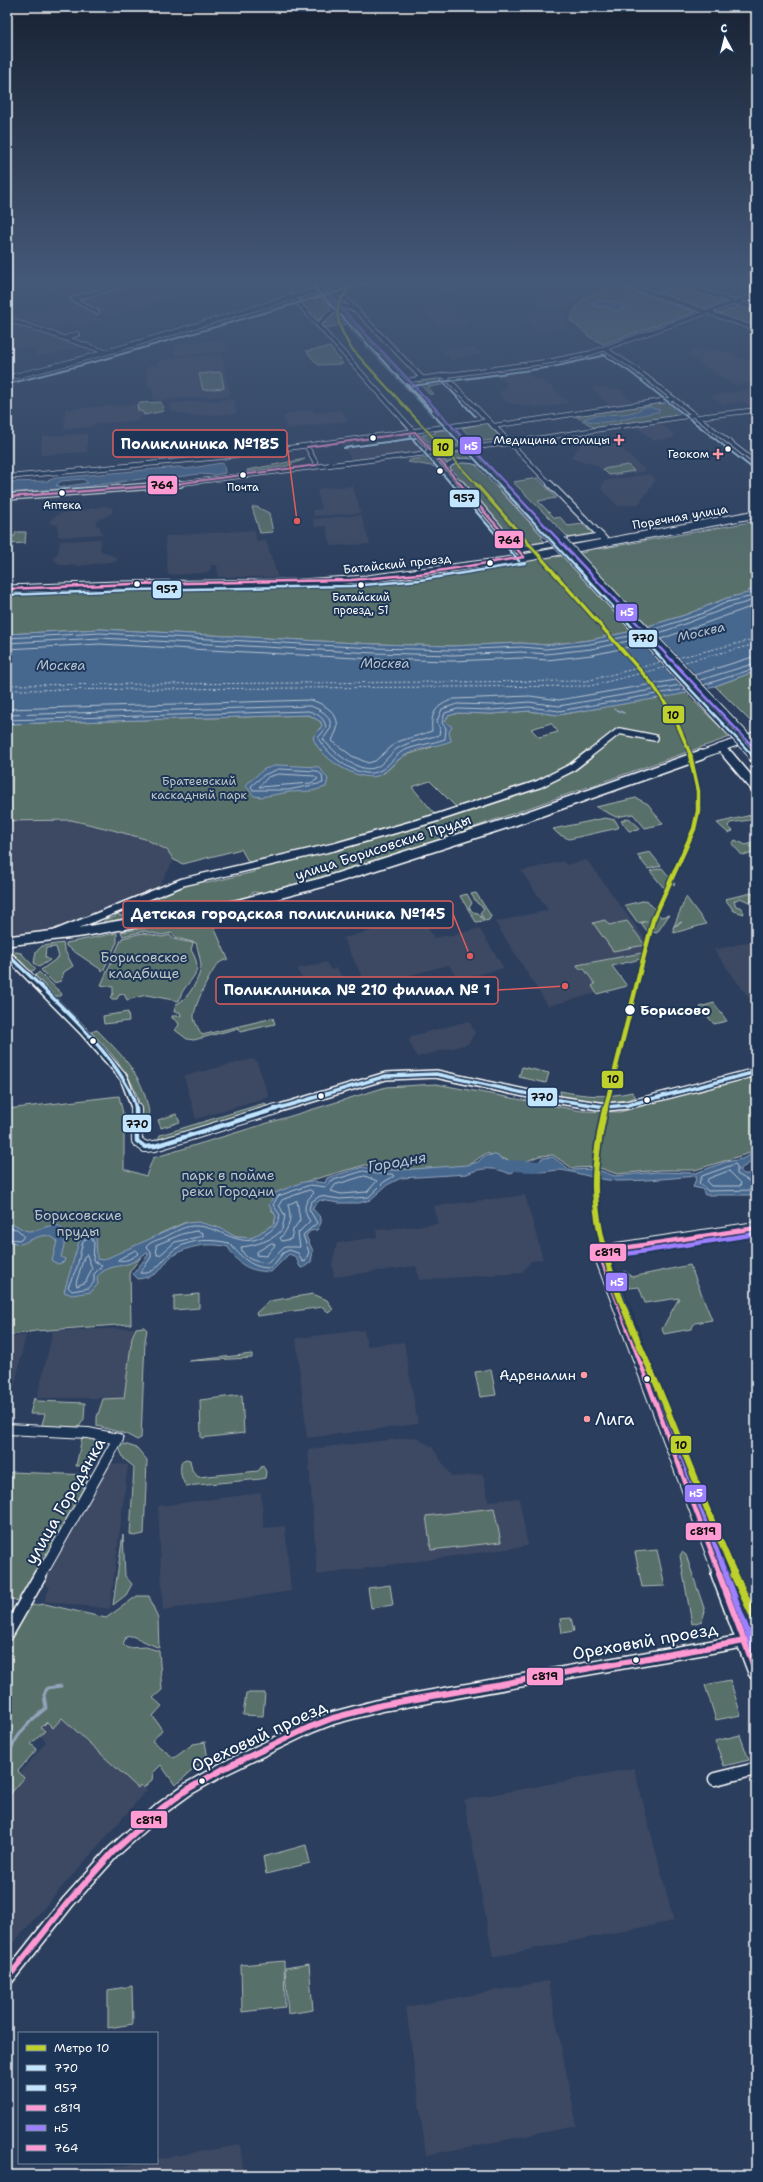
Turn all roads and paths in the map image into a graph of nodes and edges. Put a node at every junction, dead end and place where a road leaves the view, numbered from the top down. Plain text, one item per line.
1 (367, 379) edge
2 (403, 379) edge
3 (417, 379) edge
4 (448, 379) edge
5 (648, 379) edge
6 (411, 380) joint
7 (674, 399) junction
8 (756, 410) edge
9 (696, 416) junction
10 (488, 421) junction
11 (455, 426) junction
12 (493, 426) junction
13 (446, 427) junction
14 (415, 432) junction
15 (509, 443) junction
16 (307, 447) junction
17 (474, 448) junction
18 (467, 449) junction
19 (435, 452) junction
20 (481, 464) junction
21 (756, 464) edge
22 (317, 465) junction
23 (447, 468) junction
24 (7, 477) edge
25 (7, 497) edge
26 (756, 514) edge
27 (601, 536) junction
28 (608, 542) junction
29 (518, 550) junction
30 (524, 557) junction
31 (7, 589) edge
32 (756, 735) edge
33 (655, 738) dead end
34 (756, 747) edge
35 (720, 748) junction
36 (756, 759) edge
37 (756, 788) edge
38 (96, 919) junction
39 (95, 930) junction
40 (81, 932) junction
41 (48, 936) junction
42 (7, 941) edge
43 (7, 954) edge
44 (756, 1072) edge
45 (756, 1228) edge
46 (7, 1429) edge
47 (7, 1634) edge
48 (750, 1640) edge
49 (756, 1672) edge
50 (756, 1769) edge
51 (715, 1780) dead end
52 (7, 1979) edge

1 - 14 street
2 - 13 main road
3 - 6 street
4 - 10 street
5 - 7 street
6 - 11 main road
7 - 9 street
7 - 12 street
8 - 9 street
9 - 15 street
9 - 21 street
10 - 11 street
10 - 12 street
11 - 13 street
11 - 17 main road
12 - 15 street
13 - 14 street
13 - 18 main road
14 - 16 street
14 - 19 street
15 - 17 street
15 - 27 street
16 - 22 street
16 - 24 street
17 - 18 street
17 - 34 main road, bridge
18 - 19 street
18 - 20 main road
19 - 22 street
19 - 23 street
20 - 23 street
20 - 36 main road, bridge
22 - 25 street
23 - 29 street
26 - 28 main road, Поречная улица
27 - 28 street
27 - 29 street
28 - 30 main road, Поречная улица
29 - 30 street
30 - 31 main road, Батайский проезд
32 - 35 main road, улица Борисовские Пруды
33 - 38 street
35 - 37 main road
35 - 39 main road, улица Борисовские Пруды
38 - 39 street
38 - 40 street
38 - 41 street
39 - 40 main road, улица Борисовские Пруды
40 - 41 main road, улица Борисовские Пруды
41 - 42 main road, улица Борисовские Пруды
43 - 44 street
45 - 48 main road
46 - 47 street, улица Городянка
48 - 49 main road
48 - 52 street, Ореховый проезд
50 - 51 street

